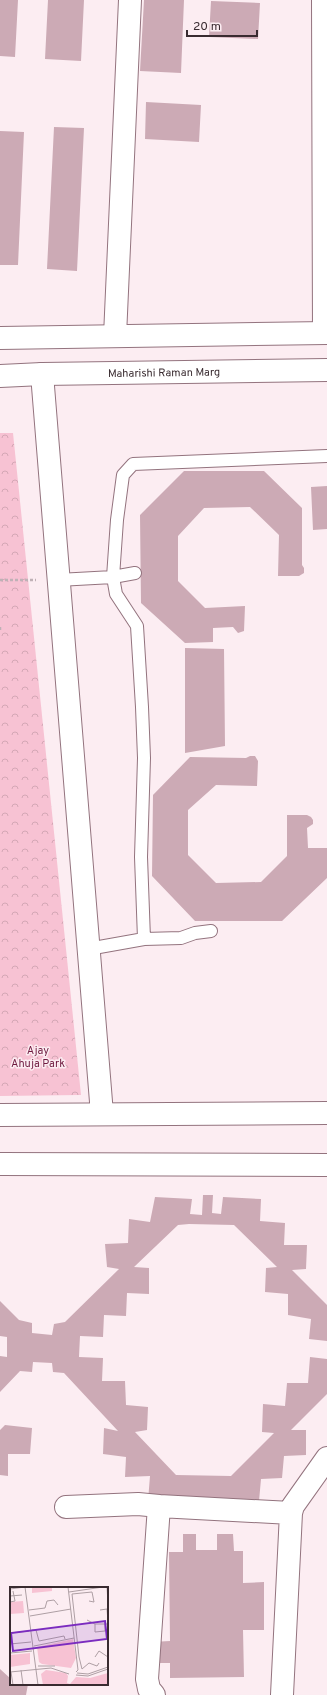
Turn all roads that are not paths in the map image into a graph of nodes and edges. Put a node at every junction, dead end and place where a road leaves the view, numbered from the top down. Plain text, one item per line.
1 (130, 0) edge
2 (324, 0) edge
3 (325, 333) edge
4 (115, 336) junction
5 (0, 338) edge
6 (327, 370) edge
7 (42, 374) junction
8 (0, 376) edge
9 (327, 456) edge
10 (135, 572) dead end
11 (113, 577) junction
12 (58, 580) junction
13 (211, 931) dead end
14 (144, 939) junction
15 (88, 950) junction
16 (327, 1113) edge
17 (102, 1114) junction
18 (0, 1115) edge
19 (0, 1164) edge
20 (327, 1165) edge
21 (327, 1458) edge
22 (159, 1506) junction
23 (66, 1508) dead end
24 (291, 1513) junction
25 (154, 1695) edge
26 (282, 1695) edge

1 - 4 street
2 - 3 street
3 - 4 street
4 - 5 street
6 - 7 street, Maharishi Raman Marg
7 - 8 street, Maharishi Raman Marg
7 - 12 street
9 - 11 lane
10 - 11 lane
11 - 12 lane
11 - 14 lane
12 - 15 street
13 - 14 lane
14 - 15 lane
15 - 17 street
16 - 17 street
17 - 18 street
19 - 20 street
21 - 24 street
22 - 23 street
22 - 24 street
22 - 25 street
24 - 26 street

